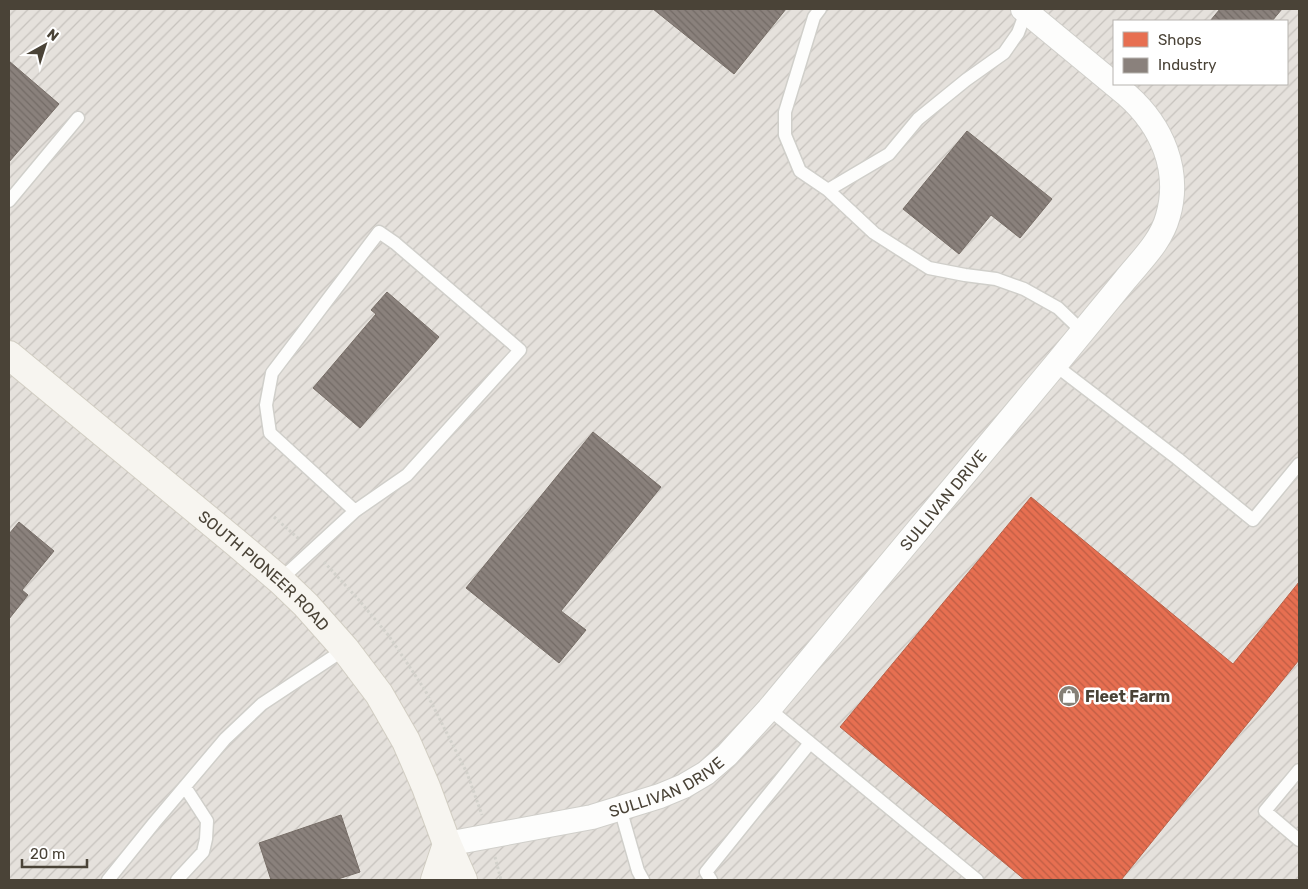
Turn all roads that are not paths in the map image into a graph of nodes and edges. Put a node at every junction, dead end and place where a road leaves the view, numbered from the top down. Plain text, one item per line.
1 (820, 9) edge
2 (1025, 10) edge
3 (1113, 84) edge
4 (1114, 85) edge
5 (78, 118) dead end
6 (828, 190) junction
7 (9, 201) edge
8 (1083, 332) junction
9 (9, 355) edge
10 (1056, 365) junction
11 (1299, 464) edge
12 (356, 511) junction
13 (280, 580) junction
14 (344, 649) junction
15 (769, 709) junction
16 (810, 744) junction
17 (1299, 770) edge
18 (185, 786) junction
19 (620, 808) junction
20 (1299, 840) edge
21 (447, 844) junction
22 (108, 880) edge
23 (177, 880) edge
24 (435, 880) edge
25 (463, 880) edge
26 (643, 880) edge
27 (711, 880) edge
28 (977, 880) edge

1 - 6 lane
2 - 3 street, SULLIVAN DRIVE
2 - 6 lane
4 - 8 street, SULLIVAN DRIVE
5 - 7 lane
6 - 8 lane
8 - 10 street, SULLIVAN DRIVE
9 - 13 main road, SOUTH PIONEER ROAD
10 - 11 lane
10 - 15 street, SULLIVAN DRIVE
12 - 12 lane
12 - 13 lane
13 - 14 main road, SOUTH PIONEER ROAD
14 - 18 lane
14 - 21 main road, SOUTH PIONEER ROAD
15 - 16 lane
15 - 19 street, SULLIVAN DRIVE
16 - 27 lane
16 - 28 lane
17 - 20 lane
18 - 22 lane
18 - 23 lane
19 - 21 street, SULLIVAN DRIVE
19 - 26 lane
21 - 24 main road
21 - 25 main road, SOUTH PIONEER ROAD

